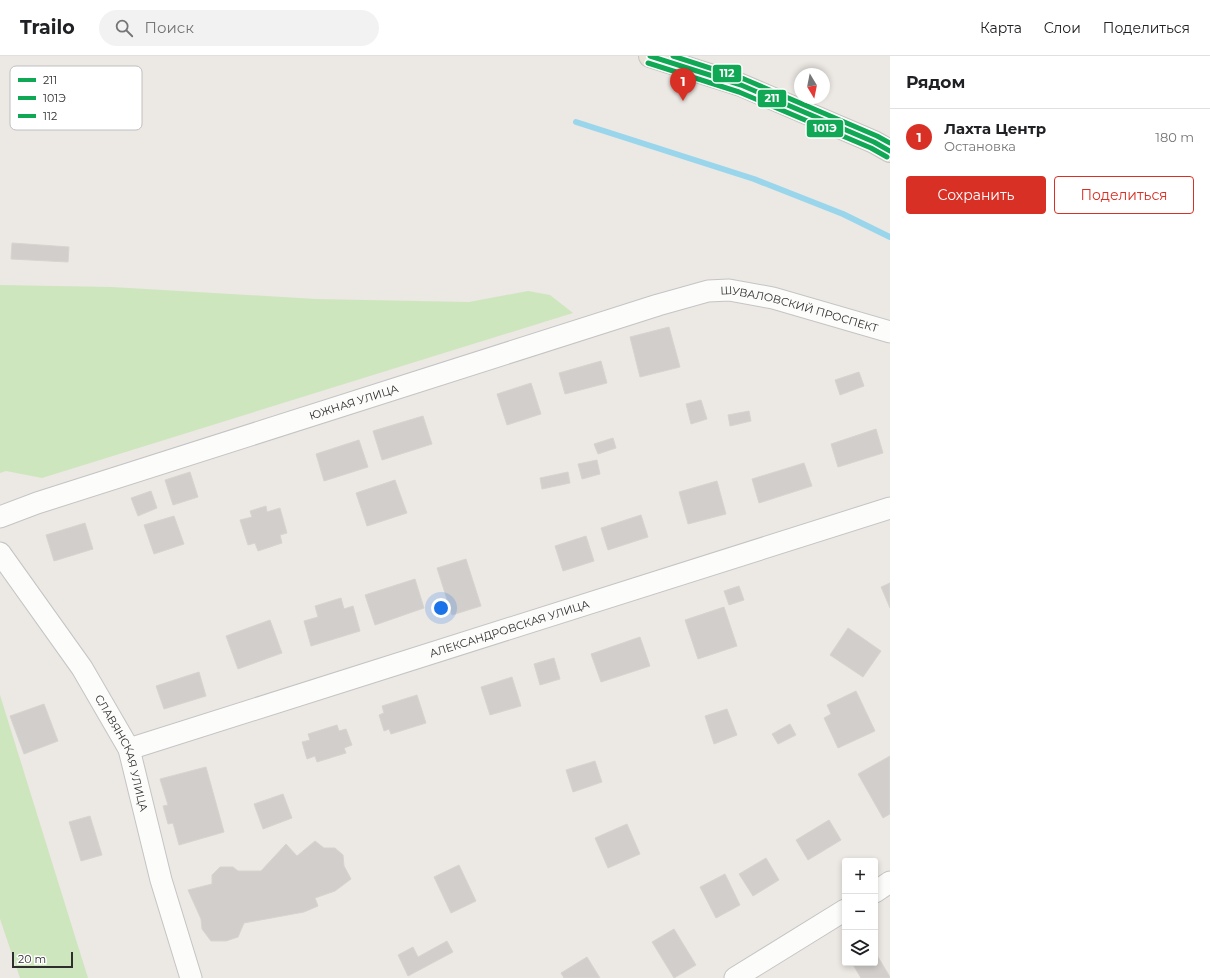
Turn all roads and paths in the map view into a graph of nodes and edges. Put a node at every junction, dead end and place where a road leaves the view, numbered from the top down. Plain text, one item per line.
1 (650, 56) edge
2 (890, 151) edge
3 (708, 292) joint
4 (890, 332) edge
5 (890, 508) edge
6 (0, 517) edge
7 (0, 553) edge
8 (129, 750) junction
9 (890, 882) edge
10 (878, 890) edge
11 (842, 912) edge
12 (191, 978) edge
13 (735, 978) edge

1 - 2 main road
3 - 4 street, ШУВАЛОВСКИЙ ПРОСПЕКТ
3 - 6 street, ЮЖНАЯ УЛИЦА
5 - 8 street, АЛЕКСАНДРОВСКАЯ УЛИЦА
7 - 8 street, СЛАВЯНСКАЯ УЛИЦА
8 - 12 street, СЛАВЯНСКАЯ УЛИЦА
9 - 10 street
11 - 13 street

